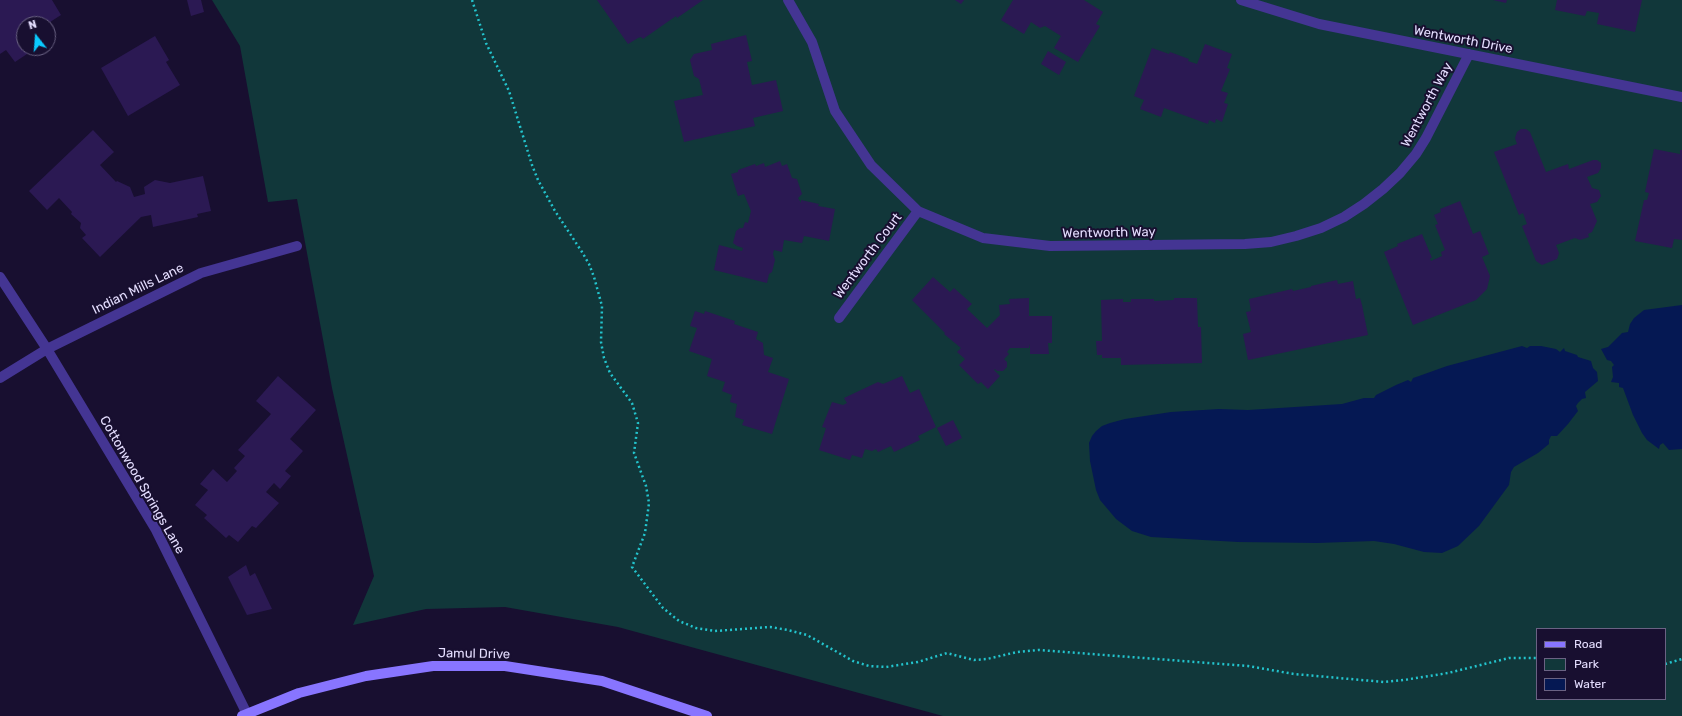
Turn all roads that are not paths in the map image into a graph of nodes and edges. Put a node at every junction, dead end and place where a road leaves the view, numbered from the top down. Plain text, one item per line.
1 (788, 0) edge
2 (1241, 0) edge
3 (1469, 54) junction
4 (1682, 97) edge
5 (918, 211) junction
6 (297, 246) dead end
7 (0, 277) edge
8 (839, 318) dead end
9 (47, 349) junction
10 (0, 378) edge
11 (244, 715) edge
12 (707, 716) edge

1 - 5 street, Wentworth Way
2 - 3 street, Wentworth Drive
3 - 4 street, Wentworth Drive
3 - 5 street, Wentworth Way
5 - 8 street, Wentworth Court
6 - 9 street, Indian Mills Lane
7 - 9 street, Cottonwood Springs Lane
9 - 10 street, Indian Mills Lane
9 - 11 street, Cottonwood Springs Lane
11 - 12 street, Jamul Drive

